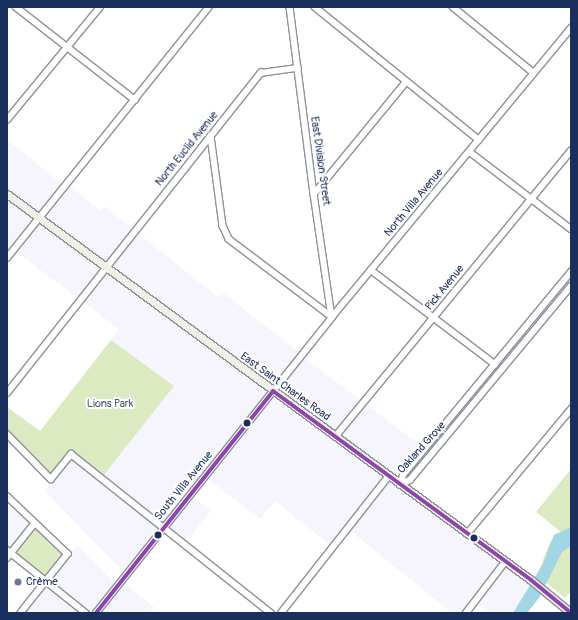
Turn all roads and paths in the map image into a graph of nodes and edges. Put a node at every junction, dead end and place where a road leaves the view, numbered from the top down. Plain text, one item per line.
1 (16, 7) edge
2 (100, 7) edge
3 (209, 7) edge
4 (290, 7) edge
5 (315, 7) edge
6 (453, 7) edge
7 (570, 32) edge
8 (67, 47) junction
9 (298, 68) junction
10 (534, 73) junction
11 (406, 82) junction
12 (135, 100) junction
13 (7, 120) edge
14 (211, 136) junction
15 (479, 140) junction
16 (571, 151) edge
17 (470, 152) junction
18 (7, 194) edge
19 (314, 194) junction
20 (531, 199) junction
21 (39, 217) junction
22 (571, 229) edge
23 (7, 258) edge
24 (105, 267) junction
25 (371, 270) junction
26 (571, 274) edge
27 (571, 286) edge
28 (332, 317) junction
29 (433, 318) junction
30 (494, 364) junction
31 (273, 391) junction
32 (7, 393) edge
33 (571, 409) edge
34 (7, 434) edge
35 (335, 437) junction
36 (389, 476) junction
37 (400, 485) junction
38 (7, 496) edge
39 (34, 524) junction
40 (164, 528) junction
41 (467, 534) junction
42 (9, 552) edge
43 (7, 558) edge
44 (505, 562) junction
45 (46, 581) junction
46 (21, 613) edge
47 (86, 613) edge
48 (96, 613) edge
49 (271, 613) edge
50 (280, 613) edge
51 (466, 613) edge
52 (571, 613) edge

1 - 8 street
2 - 8 street
3 - 12 street
4 - 9 street, East Division Street
5 - 11 street
6 - 10 street
7 - 10 street, North Villa Avenue
8 - 12 street
8 - 13 street
9 - 14 street, North Euclid Avenue
9 - 19 street, East Division Street
10 - 15 street, North Villa Avenue
11 - 15 street
11 - 19 street
12 - 21 street
14 - 24 street, North Euclid Avenue
14 - 28 street
15 - 17 street, North Villa Avenue
16 - 20 street, Pick Avenue
17 - 20 street
17 - 25 street, North Villa Avenue
18 - 21 main road, East Saint Charles Road
19 - 28 street, East Division Street
20 - 22 street
20 - 29 street, Pick Avenue
21 - 23 street
21 - 24 main road, East Saint Charles Road
24 - 31 main road, East Saint Charles Road
24 - 32 street, North Euclid Avenue
25 - 28 street, North Villa Avenue
25 - 29 street
26 - 30 street, Oakland Grove
27 - 37 street, Oakland Grove
28 - 31 street, North Villa Avenue
29 - 30 street
29 - 35 street, Pick Avenue
30 - 37 street, Oakland Grove
31 - 35 main road, East Saint Charles Road
31 - 40 street, South Villa Avenue
33 - 41 street
34 - 40 street
35 - 36 main road, East Saint Charles Road
36 - 37 main road, East Saint Charles Road
36 - 50 street
37 - 41 main road, East Saint Charles Road
38 - 39 street
39 - 42 street
39 - 45 street
40 - 48 street, South Villa Avenue
40 - 49 street
41 - 44 main road, East Saint Charles Road
42 - 43 street
42 - 45 street
44 - 51 street
44 - 52 main road, East Saint Charles Road
45 - 46 street
45 - 47 street

